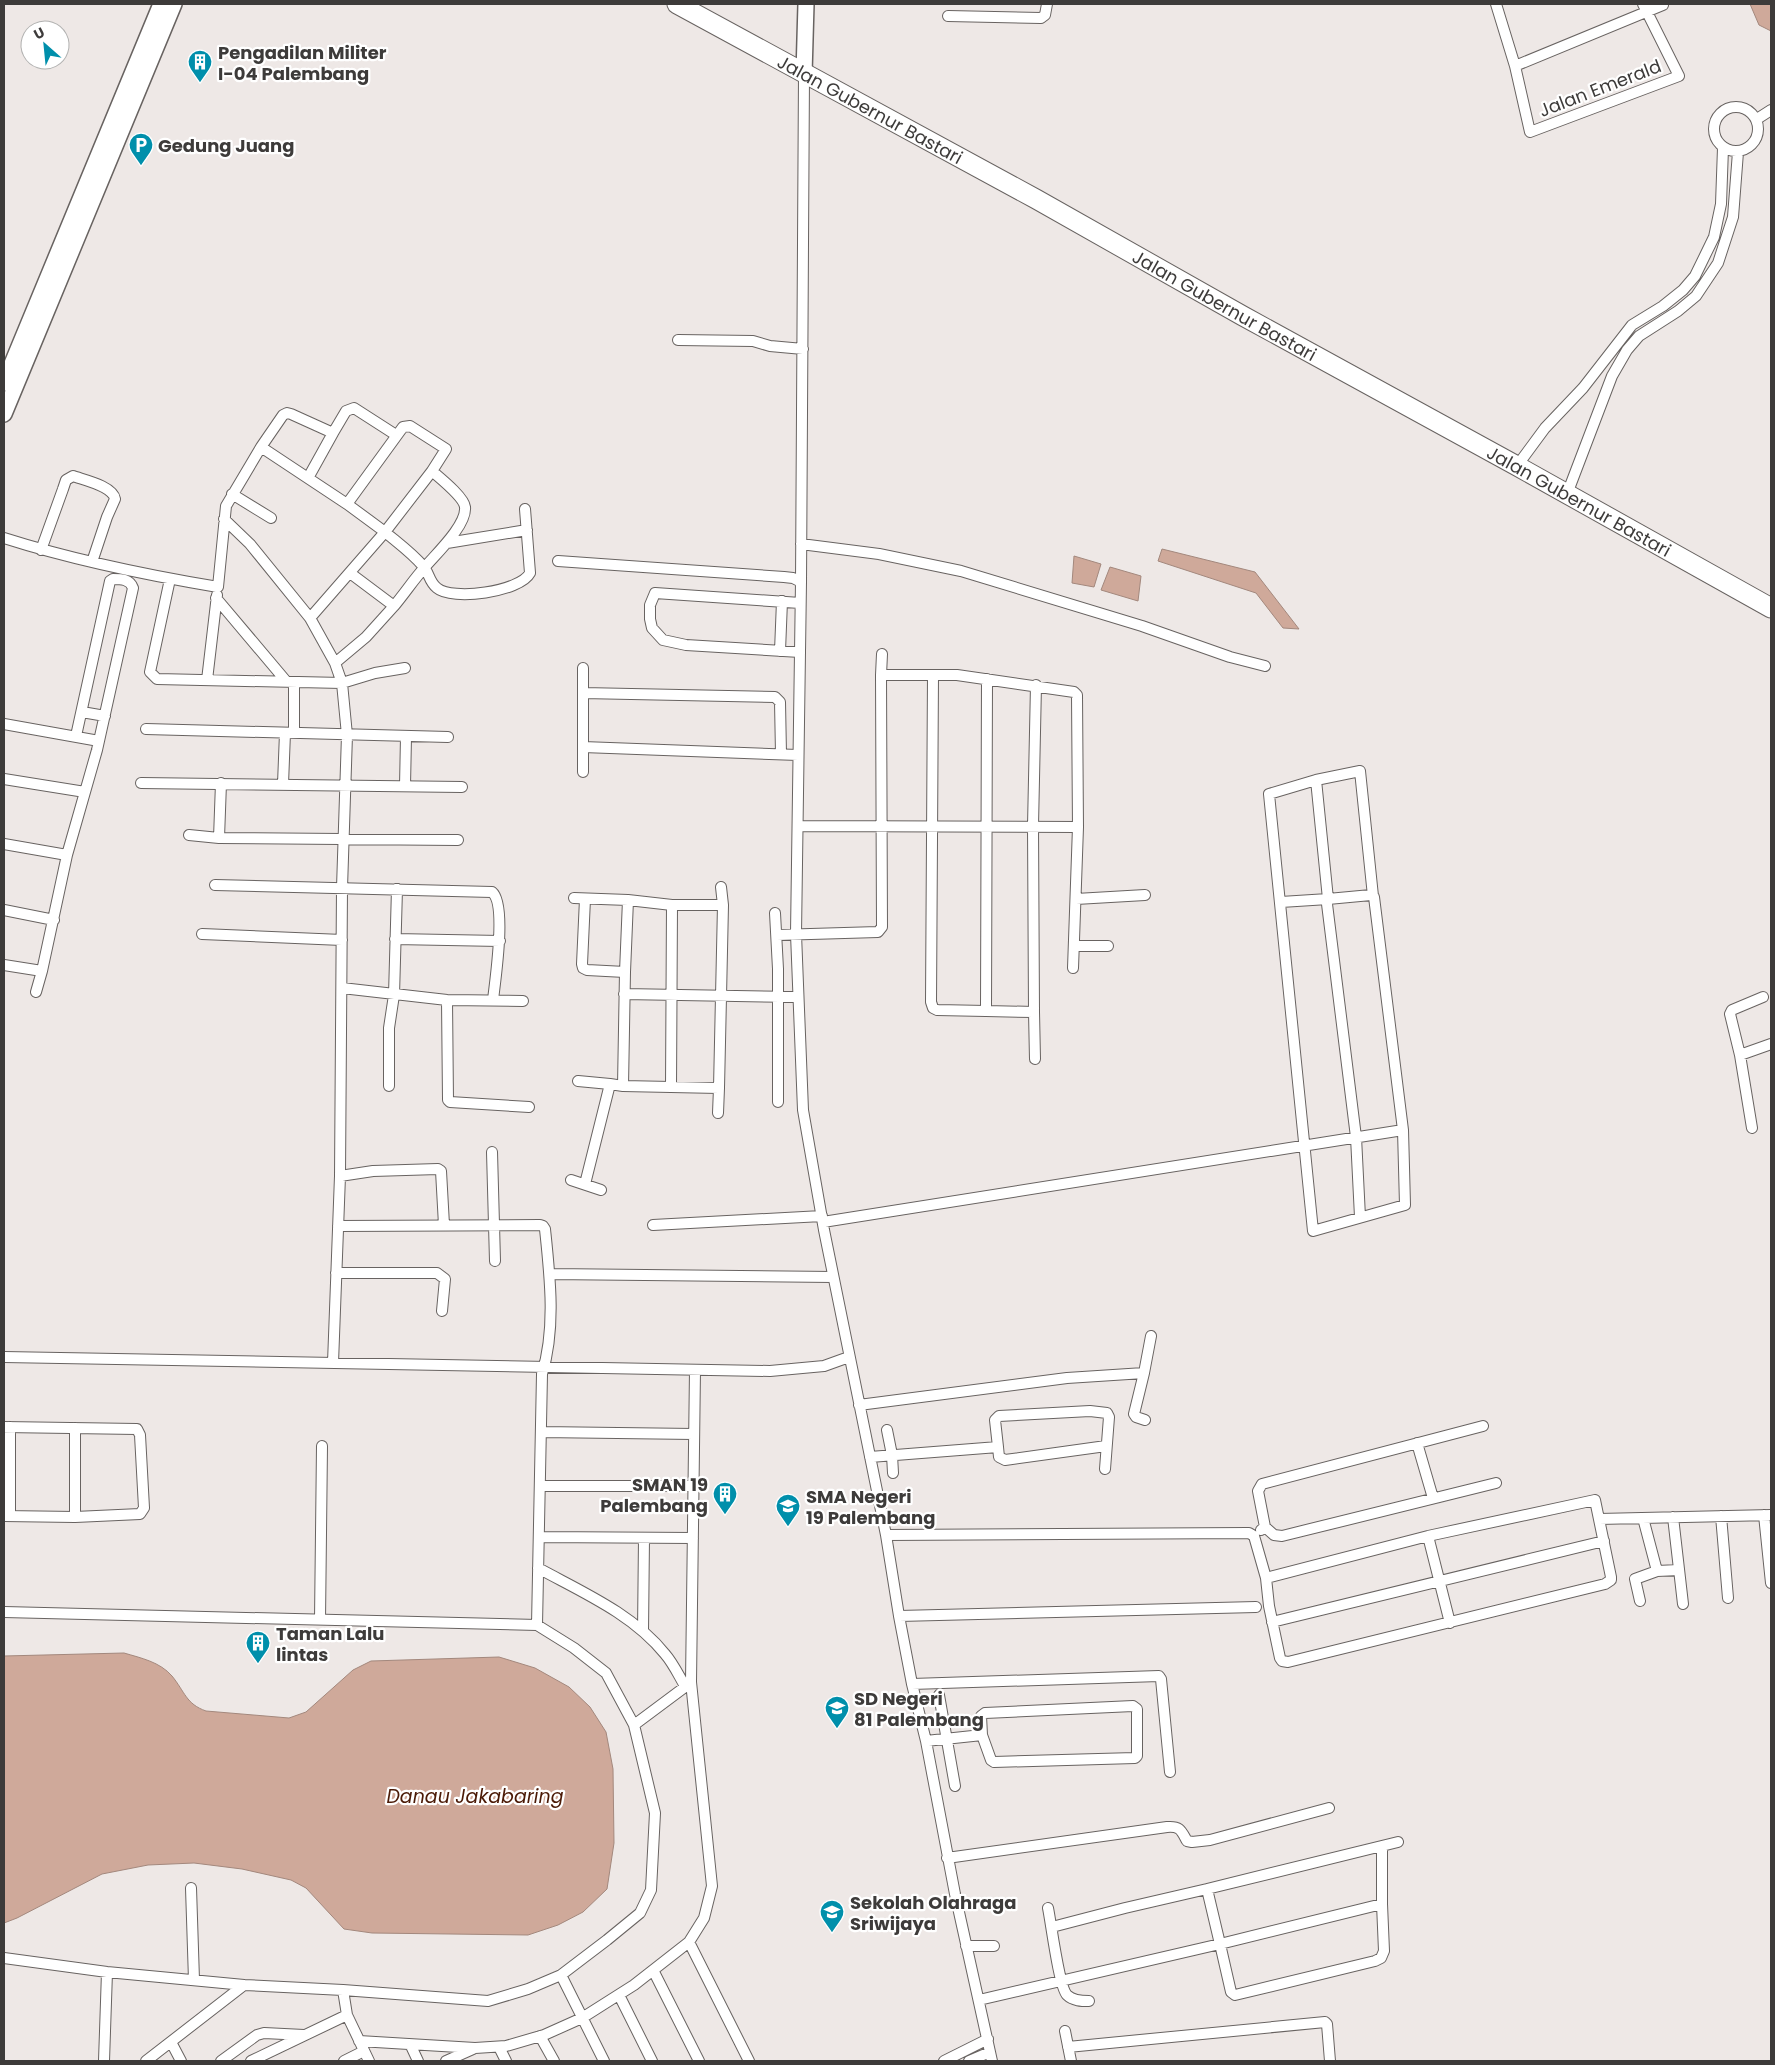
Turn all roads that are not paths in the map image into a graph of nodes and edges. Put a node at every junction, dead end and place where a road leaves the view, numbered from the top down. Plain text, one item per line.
1 (161, 4) edge
2 (174, 4) edge
3 (677, 4) edge
4 (806, 4) edge
5 (1047, 4) edge
6 (1496, 4) edge
7 (1663, 5) dead end
8 (1645, 8) edge
9 (948, 16) dead end
10 (1515, 66) junction
11 (804, 68) junction
12 (1771, 110) edge
13 (1757, 119) junction
14 (1723, 148) junction
15 (1738, 152) junction
16 (678, 340) dead end
17 (803, 349) junction
18 (4, 384) edge
19 (4, 414) edge
20 (333, 433) junction
21 (396, 435) junction
22 (261, 447) junction
23 (1517, 466) junction
24 (432, 471) junction
25 (308, 478) junction
26 (232, 494) junction
27 (1566, 494) junction
28 (347, 504) junction
29 (525, 509) dead end
30 (224, 518) junction
31 (271, 518) dead end
32 (526, 530) junction
33 (386, 532) junction
34 (4, 538) edge
35 (447, 543) junction
36 (801, 544) junction
37 (41, 550) junction
38 (558, 561) dead end
39 (92, 562) junction
40 (425, 567) junction
41 (350, 573) junction
42 (170, 579) junction
43 (801, 582) junction
44 (218, 587) junction
45 (216, 598) junction
46 (782, 601) junction
47 (800, 603) junction
48 (394, 606) junction
49 (1771, 608) edge
50 (310, 618) junction
51 (780, 651) junction
52 (800, 652) junction
53 (882, 654) dead end
54 (335, 663) junction
55 (1266, 666) dead end
56 (404, 668) dead end
57 (583, 668) dead end
58 (881, 675) junction
59 (933, 675) junction
60 (987, 679) junction
61 (207, 680) junction
62 (290, 681) junction
63 (342, 683) junction
64 (1036, 685) junction
65 (583, 693) junction
66 (82, 712) junction
67 (105, 716) junction
68 (4, 724) edge
69 (146, 729) dead end
70 (289, 733) junction
71 (346, 735) junction
72 (76, 736) junction
73 (406, 737) junction
74 (448, 737) dead end
75 (99, 741) junction
76 (583, 747) junction
77 (781, 754) junction
78 (798, 755) junction
79 (583, 772) dead end
80 (4, 779) edge
81 (1316, 780) junction
82 (141, 783) dead end
83 (221, 783) junction
84 (283, 784) junction
85 (345, 785) junction
86 (405, 786) junction
87 (462, 787) dead end
88 (85, 792) junction
89 (798, 826) junction
90 (882, 826) junction
91 (933, 826) junction
92 (986, 826) junction
93 (1033, 826) junction
94 (1078, 826) junction
95 (188, 835) dead end
96 (219, 838) junction
97 (344, 839) junction
98 (458, 840) dead end
99 (4, 844) edge
100 (68, 854) junction
101 (215, 885) dead end
102 (721, 887) dead end
103 (342, 888) junction
104 (397, 889) junction
105 (1145, 895) dead end
106 (1373, 896) junction
107 (1328, 899) junction
108 (628, 900) junction
109 (1076, 900) junction
110 (1280, 902) junction
111 (723, 904) junction
112 (672, 905) junction
113 (4, 910) edge
114 (775, 914) dead end
115 (54, 920) junction
116 (202, 934) dead end
117 (777, 934) junction
118 (796, 934) junction
119 (396, 939) junction
120 (342, 940) junction
121 (500, 941) junction
122 (1074, 946) junction
123 (1108, 946) dead end
124 (4, 965) edge
125 (1073, 968) dead end
126 (778, 969) junction
127 (797, 970) junction
128 (42, 972) junction
129 (625, 972) junction
130 (342, 988) junction
131 (36, 992) dead end
132 (624, 994) junction
133 (394, 995) junction
134 (671, 995) junction
135 (721, 996) junction
136 (777, 997) junction
137 (798, 997) junction
138 (1763, 997) dead end
139 (447, 1000) junction
140 (493, 1000) junction
141 (523, 1002) dead end
142 (986, 1011) junction
143 (1034, 1012) junction
144 (1771, 1044) edge
145 (1740, 1055) junction
146 (1035, 1059) dead end
147 (578, 1081) dead end
148 (610, 1084) junction
149 (389, 1086) dead end
150 (623, 1086) junction
151 (671, 1087) junction
152 (719, 1088) junction
153 (778, 1102) dead end
154 (529, 1107) dead end
155 (718, 1113) dead end
156 (1752, 1128) dead end
157 (1403, 1130) junction
158 (1356, 1137) junction
159 (1306, 1145) junction
160 (492, 1152) dead end
161 (340, 1176) junction
162 (571, 1180) dead end
163 (585, 1184) junction
164 (601, 1190) dead end
165 (1360, 1217) junction
166 (822, 1219) junction
167 (444, 1225) junction
168 (493, 1225) junction
169 (338, 1226) junction
170 (652, 1226) dead end
171 (496, 1261) dead end
172 (336, 1273) junction
173 (550, 1274) junction
174 (833, 1277) junction
175 (442, 1311) dead end
176 (1152, 1336) dead end
177 (4, 1357) edge
178 (849, 1357) junction
179 (333, 1363) junction
180 (545, 1366) junction
181 (695, 1370) junction
182 (1144, 1373) junction
183 (859, 1406) junction
184 (1145, 1420) dead end
185 (1482, 1426) dead end
186 (7, 1427) edge
187 (75, 1428) junction
188 (887, 1430) dead end
189 (541, 1432) junction
190 (694, 1434) junction
191 (1417, 1443) junction
192 (322, 1446) dead end
193 (1106, 1446) junction
194 (998, 1447) junction
195 (892, 1455) junction
196 (870, 1457) junction
197 (1105, 1469) dead end
198 (893, 1473) dead end
199 (1496, 1483) dead end
200 (540, 1486) junction
201 (693, 1486) junction
202 (1433, 1498) junction
203 (1768, 1515) edge
204 (7, 1516) edge
205 (1720, 1516) junction
206 (75, 1517) junction
207 (1673, 1517) junction
208 (1642, 1518) junction
209 (1599, 1519) junction
210 (1265, 1527) junction
211 (886, 1535) junction
212 (1254, 1536) junction
213 (1428, 1536) junction
214 (539, 1537) junction
215 (644, 1538) junction
216 (693, 1538) junction
217 (1604, 1541) junction
218 (538, 1568) junction
219 (1679, 1570) junction
220 (1657, 1571) junction
221 (1266, 1578) junction
222 (1439, 1581) junction
223 (1771, 1583) edge
224 (1728, 1598) dead end
225 (1640, 1601) dead end
226 (1683, 1604) dead end
227 (1256, 1607) dead end
228 (4, 1612) edge
229 (899, 1616) junction
230 (320, 1620) junction
231 (1272, 1622) junction
232 (1450, 1623) junction
233 (537, 1625) junction
234 (643, 1631) junction
235 (688, 1684) junction
236 (912, 1684) junction
237 (939, 1695) dead end
238 (634, 1725) junction
239 (982, 1735) junction
240 (947, 1738) junction
241 (926, 1741) junction
242 (1170, 1772) dead end
243 (955, 1786) dead end
244 (1329, 1808) dead end
245 (1398, 1842) dead end
246 (1382, 1846) junction
247 (947, 1858) junction
248 (191, 1888) dead end
249 (1207, 1889) junction
250 (1382, 1904) junction
251 (1048, 1908) dead end
252 (1052, 1927) junction
253 (689, 1942) junction
254 (1220, 1944) junction
255 (966, 1946) junction
256 (994, 1946) dead end
257 (4, 1958) edge
258 (654, 1970) junction
259 (107, 1972) junction
260 (561, 1975) junction
261 (194, 1980) junction
262 (1062, 1981) junction
263 (244, 1985) junction
264 (343, 1990) junction
265 (619, 1995) junction
266 (979, 2000) junction
267 (1089, 2001) dead end
268 (347, 2015) junction
269 (582, 2018) junction
270 (1065, 2031) dead end
271 (306, 2035) junction
272 (540, 2036) junction
273 (988, 2039) junction
274 (359, 2041) junction
275 (171, 2042) junction
276 (411, 2046) junction
277 (499, 2047) junction
278 (1068, 2047) junction
279 (475, 2048) junction
280 (364, 2051) junction
281 (991, 2056) edge
282 (104, 2061) edge
283 (146, 2061) edge
284 (181, 2061) edge
285 (221, 2061) edge
286 (251, 2061) edge
287 (344, 2061) edge
288 (369, 2061) edge
289 (418, 2061) edge
290 (446, 2061) edge
291 (506, 2061) edge
292 (554, 2061) edge
293 (604, 2061) edge
294 (652, 2061) edge
295 (700, 2061) edge
296 (749, 2061) edge
297 (944, 2061) edge
298 (970, 2061) edge
299 (1071, 2061) edge
300 (1330, 2061) edge

1 - 18 street
2 - 19 street
3 - 11 highway, Jalan Gubernur Bastari
4 - 11 street
5 - 9 street
6 - 10 street, Jalan Emerald
7 - 8 street
8 - 10 street
8 - 10 street, Jalan Emerald
11 - 17 street
11 - 23 highway, Jalan Gubernur Bastari
12 - 13 street
13 - 14 street
13 - 15 street
14 - 15 street
14 - 23 street
15 - 27 street
16 - 17 street
17 - 36 street
20 - 21 street
20 - 22 street
20 - 25 street
21 - 24 street
21 - 28 street
22 - 25 street
22 - 26 street
23 - 27 highway, Jalan Gubernur Bastari
24 - 33 street
24 - 35 street
25 - 28 street
26 - 30 street
26 - 31 street
27 - 49 highway, Jalan Gubernur Bastari
28 - 33 street
29 - 32 street
30 - 44 street
30 - 50 street
32 - 35 street
32 - 40 street
33 - 40 street
33 - 41 street
34 - 37 street
35 - 40 street
36 - 43 street
36 - 55 street
37 - 39 street
37 - 39 street
38 - 43 street
39 - 42 street
40 - 48 street
41 - 48 street
41 - 50 street
42 - 44 street
42 - 61 street
43 - 47 street
44 - 45 street
45 - 61 street
45 - 62 street
46 - 47 street
46 - 51 street
46 - 51 street
47 - 52 street
48 - 54 street
50 - 54 street
51 - 52 street
52 - 78 street
53 - 58 street
54 - 63 street
56 - 63 street
57 - 65 street
58 - 59 street
58 - 90 street
59 - 60 street
59 - 91 street
60 - 64 street
60 - 92 street
61 - 62 street
62 - 63 street
62 - 70 street
63 - 71 street
64 - 93 street
64 - 94 street
65 - 76 street
65 - 77 street
66 - 67 street
66 - 67 street
66 - 72 street
67 - 75 street
68 - 72 street
69 - 70 street
70 - 71 street
70 - 84 street
71 - 73 street
71 - 85 street
72 - 75 street
73 - 74 street
73 - 86 street
75 - 88 street
76 - 77 street
76 - 79 street
77 - 78 street
78 - 89 street
80 - 88 street
81 - 106 street
81 - 107 street
81 - 110 street
82 - 83 street
83 - 84 street
83 - 96 street
84 - 85 street
85 - 86 street
85 - 97 street
86 - 87 street
88 - 100 street
89 - 90 street
89 - 118 street
90 - 91 street
90 - 118 street
91 - 92 street
91 - 142 street
92 - 93 street
92 - 142 street
93 - 94 street
93 - 143 street
94 - 109 street
95 - 96 street
96 - 97 street
97 - 98 street
97 - 103 street
99 - 100 street
100 - 115 street
101 - 103 street
102 - 111 street
103 - 104 street
103 - 120 street
104 - 119 street
104 - 121 street
105 - 109 street
106 - 107 street
106 - 157 street
107 - 110 street
107 - 158 street
108 - 112 street
108 - 129 street
108 - 129 street
109 - 122 street
110 - 159 street
111 - 112 street
111 - 135 street
112 - 134 street
113 - 115 street
114 - 117 street
115 - 128 street
116 - 120 street
117 - 118 street
117 - 126 street
118 - 127 street
119 - 121 street
119 - 133 street
120 - 130 street
121 - 140 street
122 - 123 street
122 - 125 street
124 - 128 street
126 - 127 street
126 - 136 street
127 - 137 street
128 - 131 street
129 - 132 street
130 - 133 street
130 - 161 street
132 - 134 street
132 - 150 street
133 - 139 street
133 - 149 street
134 - 135 street
134 - 151 street
135 - 136 street
135 - 152 street
136 - 137 street
136 - 153 street
137 - 166 street
138 - 145 street
139 - 140 street
139 - 154 street
140 - 141 street
142 - 143 street
143 - 146 street
144 - 145 street
145 - 156 street
147 - 148 street
148 - 150 street
148 - 163 street
150 - 151 street
151 - 152 street
152 - 155 street
157 - 158 street
157 - 165 street
158 - 159 street
158 - 165 street
159 - 165 street
159 - 166 street
160 - 168 street
161 - 167 street
161 - 169 street
162 - 163 street
163 - 164 street
166 - 170 street
166 - 174 street
167 - 168 street
167 - 169 street
168 - 171 street
168 - 173 street
169 - 172 street
172 - 175 street
172 - 179 street
173 - 174 street
173 - 180 street
174 - 178 street
176 - 182 street
177 - 179 street
178 - 181 street
178 - 183 street
179 - 180 street
180 - 181 street
180 - 189 street
181 - 190 street
182 - 183 street
182 - 184 street
183 - 196 street
185 - 191 street
186 - 187 street
186 - 204 street
187 - 206 street
187 - 206 street
188 - 195 street
189 - 190 street
189 - 200 street
190 - 201 street
191 - 202 street
191 - 210 street
192 - 230 street
193 - 194 street
193 - 194 street
193 - 197 street
194 - 195 street
195 - 196 street
195 - 198 street
196 - 211 street
199 - 202 street
200 - 201 street
200 - 214 street
201 - 216 street
202 - 210 street
203 - 205 street
203 - 223 street
204 - 206 street
205 - 207 street
205 - 224 street
207 - 208 street
207 - 219 street
208 - 209 street
208 - 220 street
209 - 213 street
209 - 217 street
210 - 212 street
211 - 212 street
211 - 229 street
212 - 221 street
213 - 221 street
213 - 222 street
214 - 215 street
214 - 218 street
215 - 216 street
215 - 234 street
216 - 235 street
217 - 222 street
217 - 232 street
218 - 233 street
218 - 234 street
219 - 220 street
219 - 226 street
220 - 225 street
221 - 231 street
222 - 231 street
222 - 232 street
227 - 229 street
228 - 230 street
229 - 236 street
230 - 233 street
231 - 232 street
233 - 238 street
234 - 235 street
235 - 238 street
235 - 253 street
236 - 241 street
236 - 242 street
237 - 240 street
238 - 260 street
239 - 239 street
239 - 240 street
240 - 241 street
240 - 243 street
241 - 247 street
244 - 247 street
245 - 246 street
246 - 249 street
246 - 250 street
247 - 255 street
248 - 261 street
249 - 252 street
249 - 254 street
250 - 254 street
250 - 254 street
251 - 252 street
252 - 262 street
253 - 258 street
253 - 296 street
254 - 262 street
255 - 256 street
255 - 266 street
257 - 259 street
258 - 265 street
258 - 295 street
259 - 261 street
259 - 282 street
260 - 264 street
260 - 269 street
261 - 263 street
262 - 266 street
262 - 267 street
263 - 264 street
263 - 275 street
264 - 268 street
265 - 269 street
265 - 294 street
266 - 273 street
268 - 271 street
268 - 274 street
269 - 272 street
269 - 293 street
270 - 278 street
271 - 285 street
271 - 286 street
272 - 277 street
272 - 292 street
273 - 281 street
273 - 297 street
274 - 276 street
274 - 280 street
275 - 283 street
275 - 284 street
276 - 279 street
276 - 289 street
277 - 279 street
277 - 291 street
278 - 299 street
278 - 300 street
279 - 290 street
280 - 287 street
280 - 288 street
281 - 298 street

